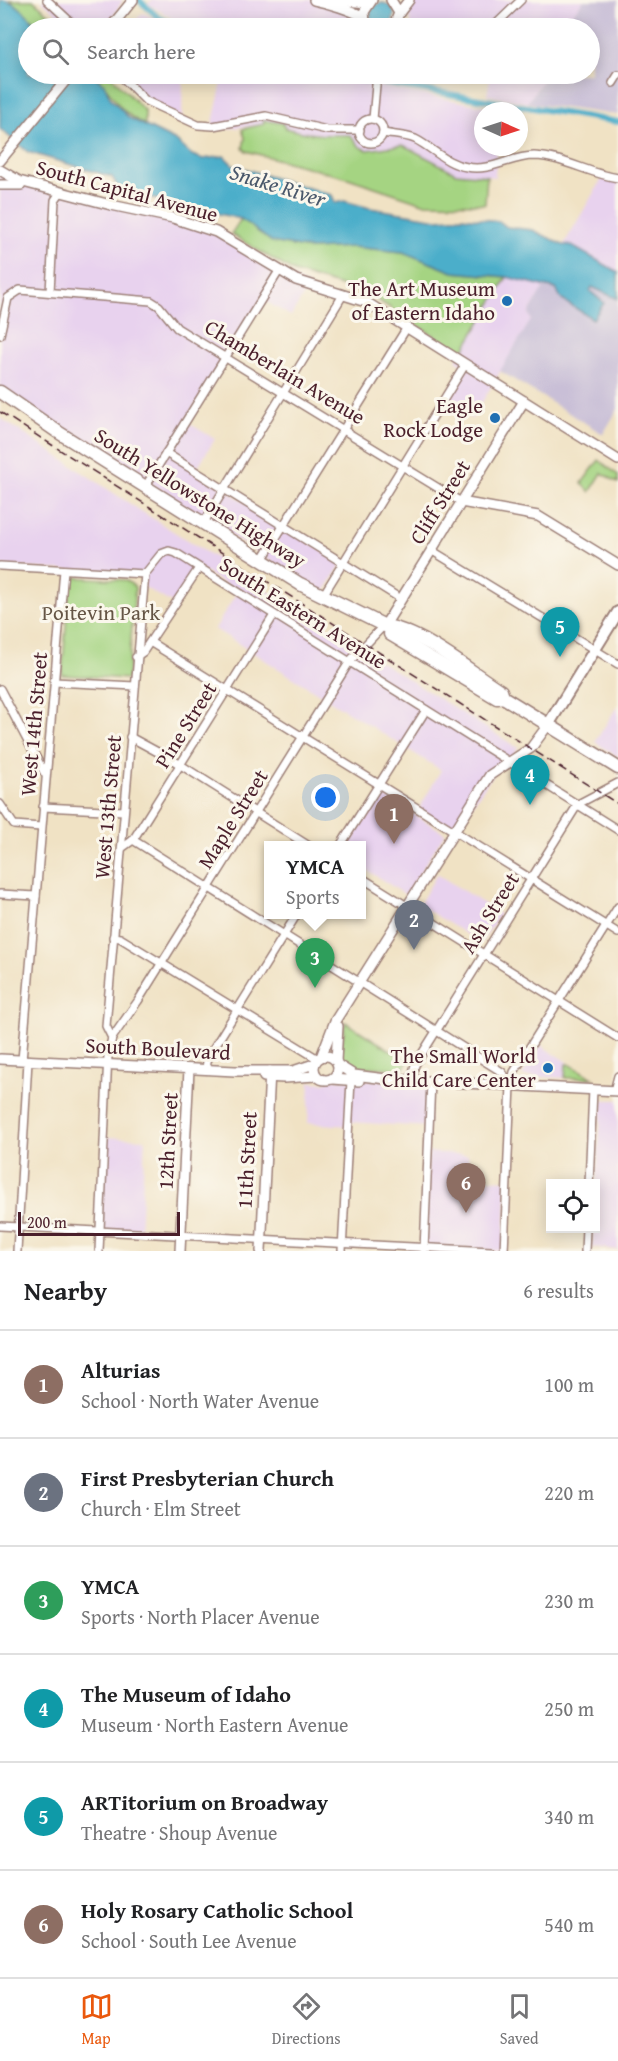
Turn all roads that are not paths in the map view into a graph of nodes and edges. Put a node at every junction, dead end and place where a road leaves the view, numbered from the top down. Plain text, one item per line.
1 (47, 0) edge
2 (315, 0) edge
3 (391, 0) edge
4 (409, 0) edge
5 (521, 0) edge
6 (132, 2) edge
7 (370, 2) edge
8 (327, 3) junction
9 (399, 13) junction
10 (364, 17) joint
11 (66, 18) edge
12 (118, 18) edge
13 (397, 18) edge
14 (502, 18) edge
15 (618, 75) edge
16 (613, 83) dead end
17 (63, 84) edge
18 (129, 84) edge
19 (376, 84) edge
20 (373, 120) junction
21 (360, 130) junction
22 (383, 133) junction
23 (0, 161) edge
24 (0, 170) edge
25 (618, 178) edge
26 (0, 184) edge
27 (49, 190) junction
28 (60, 193) junction
29 (279, 271) junction
30 (50, 292) junction
31 (343, 295) junction
32 (406, 329) junction
33 (0, 335) edge
34 (225, 356) junction
35 (465, 365) junction
36 (0, 392) edge
37 (285, 393) junction
38 (524, 401) junction
39 (344, 429) junction
40 (166, 453) junction
41 (618, 460) edge
42 (402, 466) junction
43 (145, 488) junction
44 (225, 489) junction
45 (461, 502) junction
46 (203, 524) junction
47 (283, 526) junction
48 (431, 550) junction
49 (262, 560) junction
50 (342, 563) junction
51 (618, 565) edge
52 (0, 566) edge
53 (199, 568) junction
54 (64, 570) junction
55 (145, 574) junction
56 (322, 597) junction
57 (401, 599) junction
58 (618, 612) edge
59 (274, 615) junction
60 (386, 624) junction
61 (150, 642) junction
62 (594, 651) junction
63 (136, 657) junction
64 (350, 661) junction
65 (618, 664) edge
66 (54, 682) junction
67 (135, 686) junction
68 (0, 689) edge
69 (228, 689) junction
70 (426, 710) junction
71 (548, 725) junction
72 (130, 737) junction
73 (303, 737) junction
74 (509, 761) junction
75 (180, 765) junction
76 (618, 768) edge
77 (45, 775) junction
78 (379, 783) junction
79 (618, 783) edge
80 (0, 804) edge
81 (578, 804) junction
82 (43, 807) junction
83 (124, 812) junction
84 (256, 812) junction
85 (40, 828) junction
86 (618, 830) edge
87 (454, 831) junction
88 (133, 840) junction
89 (301, 841) edge
90 (343, 841) edge
91 (122, 848) junction
92 (531, 878) junction
93 (366, 880) edge
94 (208, 888) junction
95 (0, 894) edge
96 (36, 896) junction
97 (407, 906) junction
98 (618, 907) edge
99 (294, 919) edge
100 (606, 926) junction
101 (618, 933) edge
102 (284, 935) junction
103 (113, 937) junction
104 (484, 954) junction
105 (162, 964) junction
106 (361, 982) junction
107 (559, 1001) junction
108 (237, 1011) junction
109 (341, 1015) junction
110 (436, 1029) junction
111 (112, 1038) junction
112 (618, 1038) edge
113 (0, 1059) edge
114 (25, 1060) junction
115 (318, 1060) junction
116 (337, 1063) junction
117 (109, 1065) junction
118 (189, 1069) junction
119 (206, 1070) junction
120 (270, 1074) junction
121 (316, 1076) junction
122 (618, 1076) edge
123 (332, 1079) junction
124 (386, 1079) junction
125 (351, 1080) junction
126 (411, 1080) junction
127 (431, 1082) junction
128 (511, 1085) junction
129 (593, 1089) junction
130 (616, 1091) edge
131 (589, 1179) edge
132 (0, 1226) edge
133 (18, 1227) junction
134 (100, 1231) junction
135 (586, 1233) edge
136 (181, 1235) junction
137 (262, 1239) junction
138 (343, 1243) junction
139 (424, 1249) edge
140 (17, 1251) edge
141 (99, 1251) edge
142 (180, 1251) edge
143 (261, 1251) edge
144 (342, 1251) edge
145 (491, 1251) edge
146 (504, 1251) edge
147 (585, 1251) edge

1 - 11 street
2 - 8 street
3 - 9 street
4 - 9 street
5 - 14 street
6 - 12 street
7 - 8 street
7 - 10 street
8 - 10 street
9 - 13 street
15 - 16 street
17 - 23 street
18 - 21 street
19 - 20 street
20 - 21 street
20 - 22 street
21 - 22 street
22 - 25 street
24 - 27 street, South Capital Avenue
26 - 27 street
27 - 28 street, South Capital Avenue
28 - 29 street, South Capital Avenue
28 - 30 street
29 - 31 street, South Capital Avenue
29 - 34 street
30 - 33 street, Chamberlain Avenue
30 - 34 street, Chamberlain Avenue
31 - 32 street, South Capital Avenue
31 - 37 street
32 - 35 street, South Capital Avenue
32 - 39 street
34 - 37 street, Chamberlain Avenue
34 - 40 street
35 - 38 street, South Capital Avenue
35 - 42 street
36 - 43 highway, South Yellowstone Highway
37 - 39 street, Chamberlain Avenue
37 - 44 street
38 - 41 street, South Capital Avenue
38 - 45 street, Cliff Street
39 - 42 street, Chamberlain Avenue
39 - 47 street
40 - 43 street
40 - 44 street
42 - 45 street, Chamberlain Avenue
42 - 50 street
43 - 46 highway, South Yellowstone Highway
44 - 46 street
44 - 47 street
45 - 48 street, Cliff Street
45 - 51 street, Chamberlain Avenue
46 - 49 highway, South Yellowstone Highway
47 - 49 street
47 - 50 street
48 - 57 street, Cliff Street
48 - 62 street
49 - 56 highway, South Yellowstone Highway
50 - 56 street
50 - 57 street
52 - 54 street
53 - 55 street, South Eastern Avenue
53 - 59 street, South Eastern Avenue
53 - 61 street
54 - 55 street
54 - 66 street, West 14th Street
55 - 63 street, West 13th Street
56 - 60 highway, South Yellowstone Highway
57 - 60 street, Cliff Street
58 - 62 main road
59 - 64 street, South Eastern Avenue
59 - 69 street, Pine Street
60 - 64 street, Maple Street
60 - 71 highway, South Yellowstone Highway
61 - 63 street
61 - 69 street
62 - 65 street
62 - 71 main road
63 - 67 street, West 13th Street
64 - 70 street, South Eastern Avenue
64 - 73 street, Maple Street
66 - 67 street
66 - 77 street, West 14th Street
67 - 72 street, West 13th Street
68 - 77 street
69 - 73 street
69 - 75 street, Pine Street
70 - 74 street, South Eastern Avenue
70 - 78 street
71 - 74 street
71 - 76 highway, South Yellowstone Highway
72 - 75 street
72 - 83 street, West 13th Street
73 - 78 street
73 - 84 street, Maple Street
74 - 81 street, South Eastern Avenue
74 - 87 street
75 - 84 street
75 - 88 street, Pine Street
77 - 82 street, West 14th Street
78 - 87 street
78 - 90 street
79 - 81 street, Ash Street
80 - 85 street
81 - 86 street, South Eastern Avenue
81 - 92 street, Ash Street
82 - 83 street
82 - 85 street, West 14th Street
83 - 91 street, West 13th Street
84 - 89 street
84 - 94 street, Maple Street
85 - 96 street, West 14th Street
87 - 92 street
87 - 97 street
88 - 91 street, Pine Street
88 - 94 street
91 - 103 street, West 13th Street
92 - 100 street
92 - 104 street, Ash Street
93 - 97 street
94 - 102 street
94 - 105 street, Maple Street
95 - 96 street
96 - 114 street, West 14th Street
97 - 104 street
97 - 106 street
98 - 100 street
99 - 102 street
100 - 101 street
100 - 107 street
102 - 106 street
102 - 108 street
103 - 105 street
103 - 111 street, West 13th Street
104 - 107 street
104 - 110 street, Ash Street
105 - 108 street
105 - 111 street, Maple Street
106 - 109 street
106 - 110 street
107 - 112 street
107 - 128 street
108 - 115 street
108 - 119 street
109 - 115 street
109 - 116 street
110 - 126 street, Ash Street
110 - 128 street
111 - 117 street, West 13th Street
113 - 114 street, South Boulevard
114 - 117 street, South Boulevard
114 - 133 street, West 14th Street
115 - 116 street
115 - 120 street, South Boulevard
115 - 121 street
116 - 123 street
116 - 124 street
117 - 118 street, South Boulevard
117 - 134 street, West 13th Street
118 - 119 street, South Boulevard
118 - 136 street, 12th Street
119 - 120 street, South Boulevard
120 - 121 street
120 - 137 street, 11th Street
121 - 123 street
122 - 130 street
123 - 125 street
124 - 125 street
124 - 126 street
125 - 138 street
126 - 127 street
127 - 128 street
127 - 139 street
128 - 129 street
128 - 146 street
129 - 130 street
129 - 131 street
132 - 133 street
133 - 134 street
133 - 140 street, West 14th Street
134 - 136 street
134 - 141 street, West 13th Street
135 - 147 street
136 - 137 street
136 - 142 street, 12th Street
137 - 138 street
137 - 143 street, 11th Street
138 - 139 street
138 - 144 street
139 - 145 street

